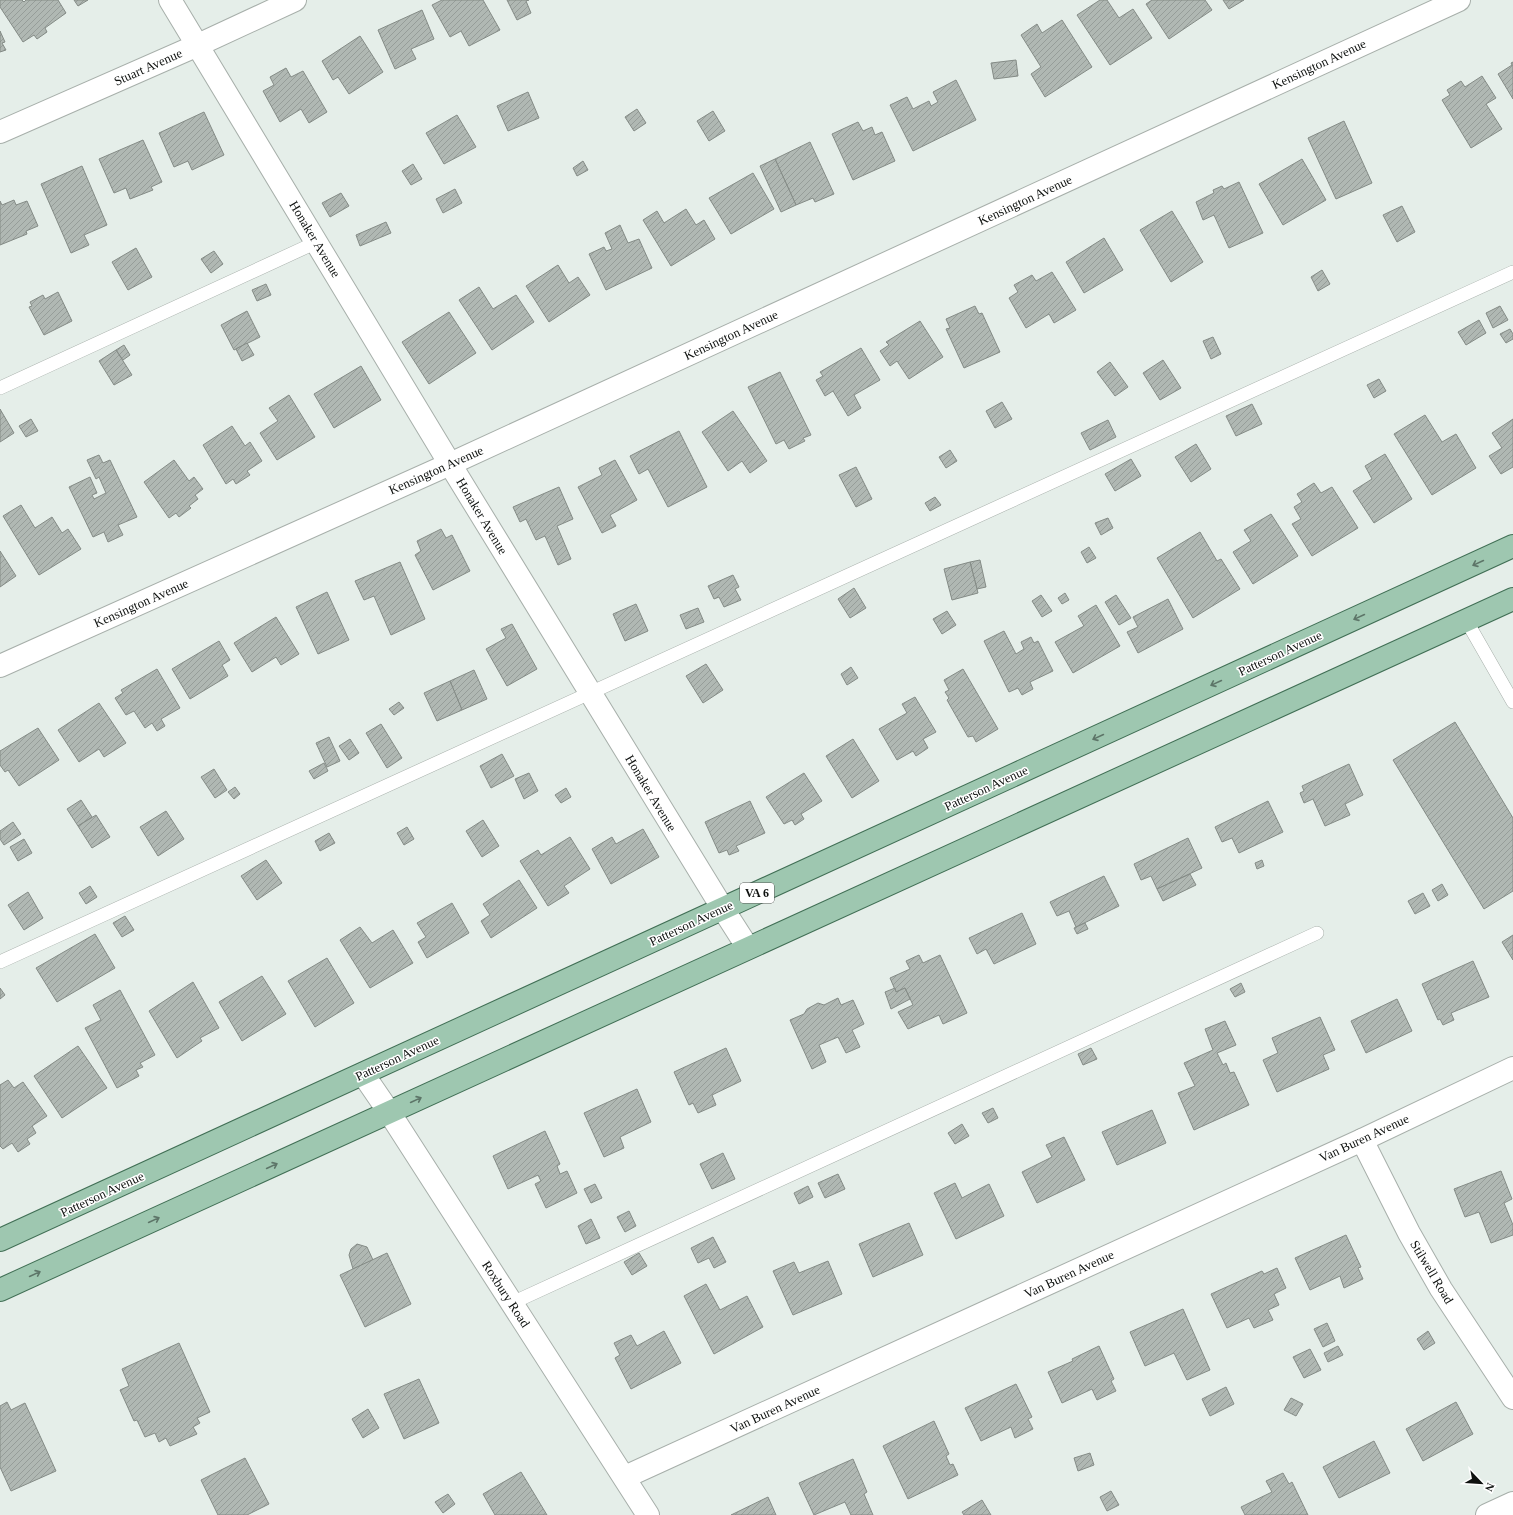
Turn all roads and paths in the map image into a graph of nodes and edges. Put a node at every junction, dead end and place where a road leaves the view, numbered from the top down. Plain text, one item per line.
1 (170, 0) edge
2 (295, 0) edge
3 (1459, 0) edge
4 (198, 45) junction
5 (0, 132) edge
6 (317, 242) junction
7 (1513, 272) edge
8 (0, 388) edge
9 (450, 464) junction
10 (1513, 546) edge
11 (1513, 599) edge
12 (1466, 620) junction
13 (0, 666) edge
14 (590, 693) junction
15 (1513, 702) edge
16 (723, 909) junction
17 (1317, 932) dead end
18 (748, 948) junction
19 (0, 962) edge
20 (1513, 1068) edge
21 (362, 1074) junction
22 (389, 1112) junction
23 (1362, 1140) junction
24 (0, 1240) edge
25 (0, 1290) edge
26 (512, 1303) junction
27 (1513, 1398) edge
28 (625, 1478) junction
29 (1513, 1503) edge
30 (648, 1515) edge
31 (1487, 1515) edge

1 - 4 street, Honaker Avenue
2 - 4 street, Stuart Avenue
3 - 9 street, Kensington Avenue
4 - 5 street, Stuart Avenue
4 - 6 street, Honaker Avenue
6 - 8 lane
6 - 9 street, Honaker Avenue
7 - 14 lane
9 - 13 street, Kensington Avenue
9 - 14 street, Honaker Avenue
10 -> 16 main road, Patterson Avenue / VA 6
11 - 12 main road
12 - 15 lane
12 - 18 main road
14 - 16 street, Honaker Avenue
14 - 19 lane
16 - 18 street, Honaker Avenue
16 - 21 main road, Patterson Avenue / VA 6
17 - 26 lane
22 -> 18 main road
20 - 23 street, Van Buren Avenue
21 - 22 street, Roxbury Road
21 - 24 main road, Patterson Avenue / VA 6
25 -> 22 main road
22 - 26 street, Roxbury Road
23 - 27 street, Stilwell Road
23 - 28 street, Van Buren Avenue
26 - 28 street, Roxbury Road
28 - 30 street, Roxbury Road
29 - 31 street

